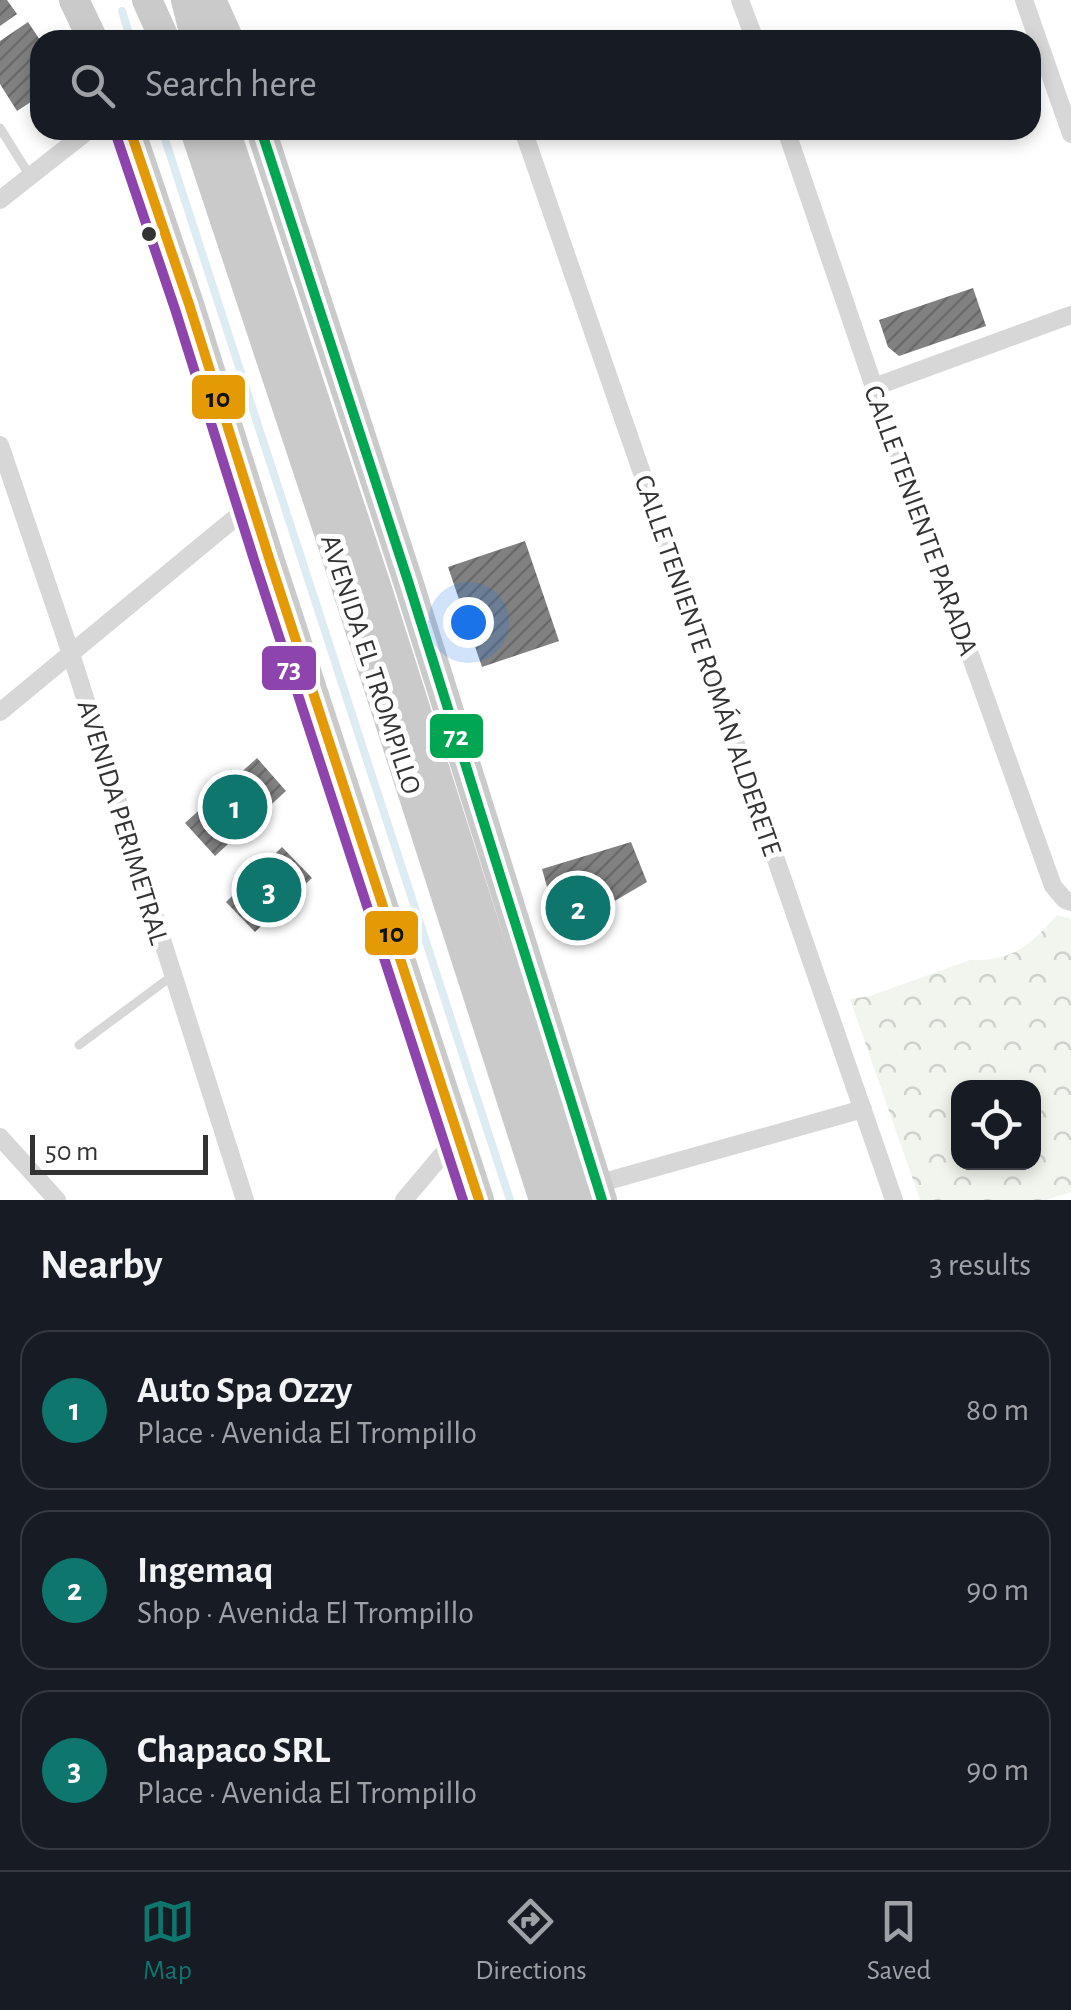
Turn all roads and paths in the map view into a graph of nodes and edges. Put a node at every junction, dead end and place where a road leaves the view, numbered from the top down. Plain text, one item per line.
1 (147, 0) edge
2 (186, 0) edge
3 (211, 0) edge
4 (740, 0) edge
5 (1024, 0) edge
6 (160, 30) edge
7 (194, 30) edge
8 (225, 30) edge
9 (750, 30) edge
10 (1035, 30) edge
11 (1041, 48) edge
12 (0, 128) edge
13 (1071, 134) edge
14 (76, 140) edge
15 (133, 140) edge
16 (198, 140) edge
17 (228, 140) edge
18 (264, 140) edge
19 (527, 140) edge
20 (789, 140) edge
21 (30, 176) junction
22 (0, 200) edge
23 (1071, 315) edge
24 (874, 386) junction
25 (0, 445) edge
26 (252, 504) junction
27 (408, 581) junction
28 (376, 589) junction
29 (71, 654) junction
30 (0, 712) edge
31 (1071, 902) edge
32 (172, 976) junction
33 (79, 1045) dead end
34 (862, 1109) junction
35 (458, 1136) junction
36 (4, 1151) edge
37 (590, 1195) edge
38 (57, 1200) edge
39 (245, 1200) edge
40 (404, 1200) edge
41 (479, 1200) edge
42 (544, 1200) edge
43 (894, 1200) edge

1 - 6 main road
2 - 7 main road
3 - 8 main road
4 - 9 street
5 - 10 street
11 - 13 street
12 - 21 lane
14 - 21 street
15 - 26 main road
16 - 42 main road, AVENIDA EL TROMPILLO
17 - 28 main road, AVENIDA EL TROMPILLO
18 - 27 main road, AVENIDA EL TROMPILLO
19 - 34 street, CALLE TENIENTE ROMÁN ALDERETE
20 - 24 street, CALLE TENIENTE PARADA
21 - 22 street
23 - 24 street
24 - 31 street, CALLE TENIENTE PARADA
25 - 29 street, AVENIDA PERIMETRAL
26 - 29 street
26 - 35 main road
27 - 28 main road
27 - 37 main road, AVENIDA EL TROMPILLO
28 - 37 main road, AVENIDA EL TROMPILLO
29 - 30 street
29 - 32 street, AVENIDA PERIMETRAL
32 - 33 lane
32 - 39 street, AVENIDA PERIMETRAL
34 - 37 street
34 - 43 street, CALLE TENIENTE ROMÁN ALDERETE
35 - 40 street
35 - 41 main road
36 - 38 street

